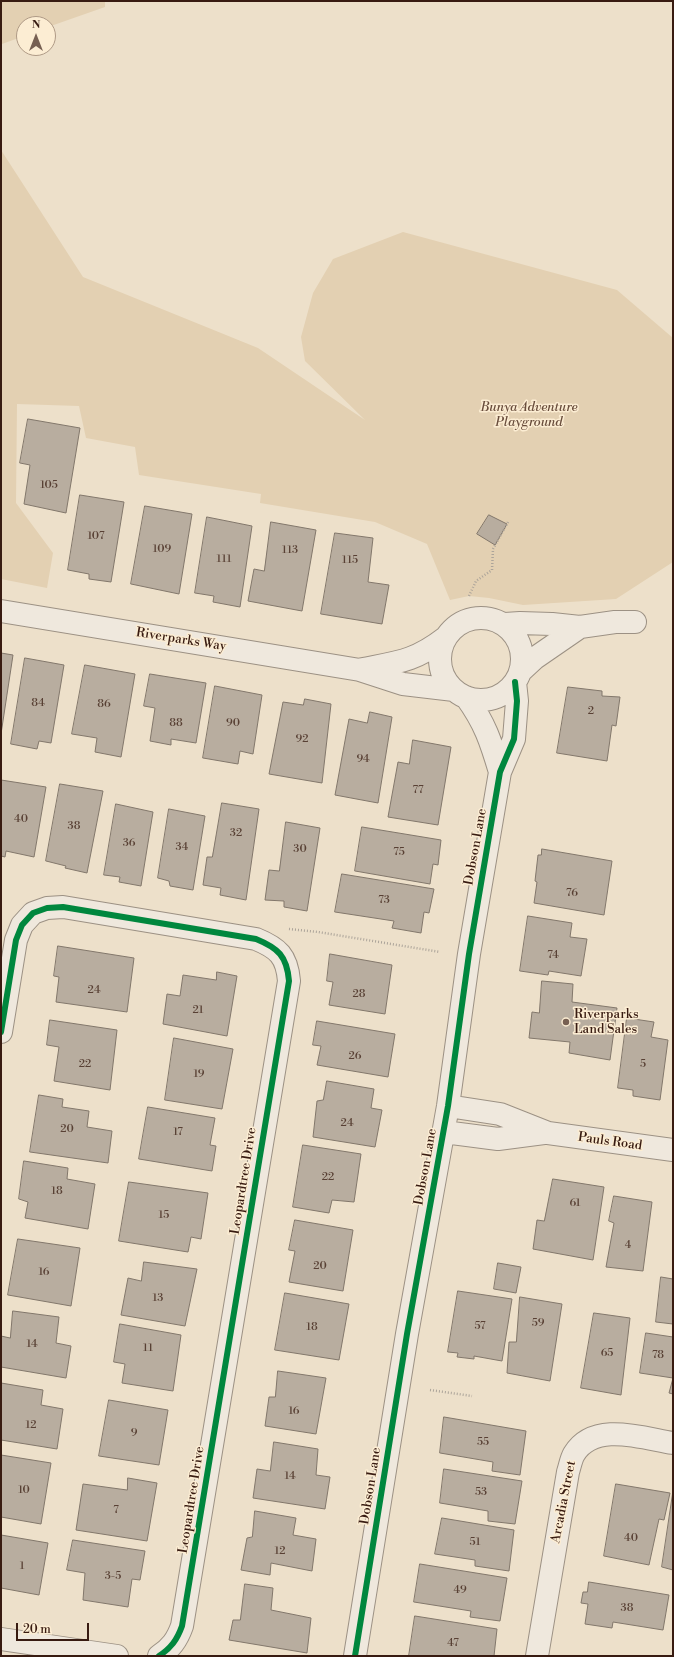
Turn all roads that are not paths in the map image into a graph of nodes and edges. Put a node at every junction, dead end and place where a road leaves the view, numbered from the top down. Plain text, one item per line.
1 (1, 610) edge
2 (636, 622) dead end
3 (505, 624) junction
4 (580, 627) junction
5 (445, 638) junction
6 (360, 670) junction
7 (518, 677) junction
8 (460, 694) junction
9 (500, 772) junction
10 (1, 1032) edge
11 (448, 1106) junction
12 (444, 1132) junction
13 (548, 1133) junction
14 (673, 1150) edge
15 (673, 1443) edge
16 (1, 1638) edge
17 (117, 1656) edge
18 (159, 1656) edge
19 (355, 1656) edge
20 (537, 1656) edge

1 - 6 street, Riverparks Way
2 - 4 street
3 - 4 street
3 - 5 street
3 - 7 street
4 - 7 street
5 - 6 street, Riverparks Way
5 - 8 street
6 - 8 street, Riverparks Way
7 - 8 street
7 - 9 street, Dobson Lane
8 - 9 street, Dobson Lane
9 - 11 street, Dobson Lane
10 - 18 street, Leopardtree Drive
11 - 12 street, Dobson Lane
11 - 13 street, Pauls Road
12 - 13 street, Pauls Road
12 - 19 street, Dobson Lane
13 - 14 street, Pauls Road
15 - 20 street, Arcadia Street
16 - 17 street

